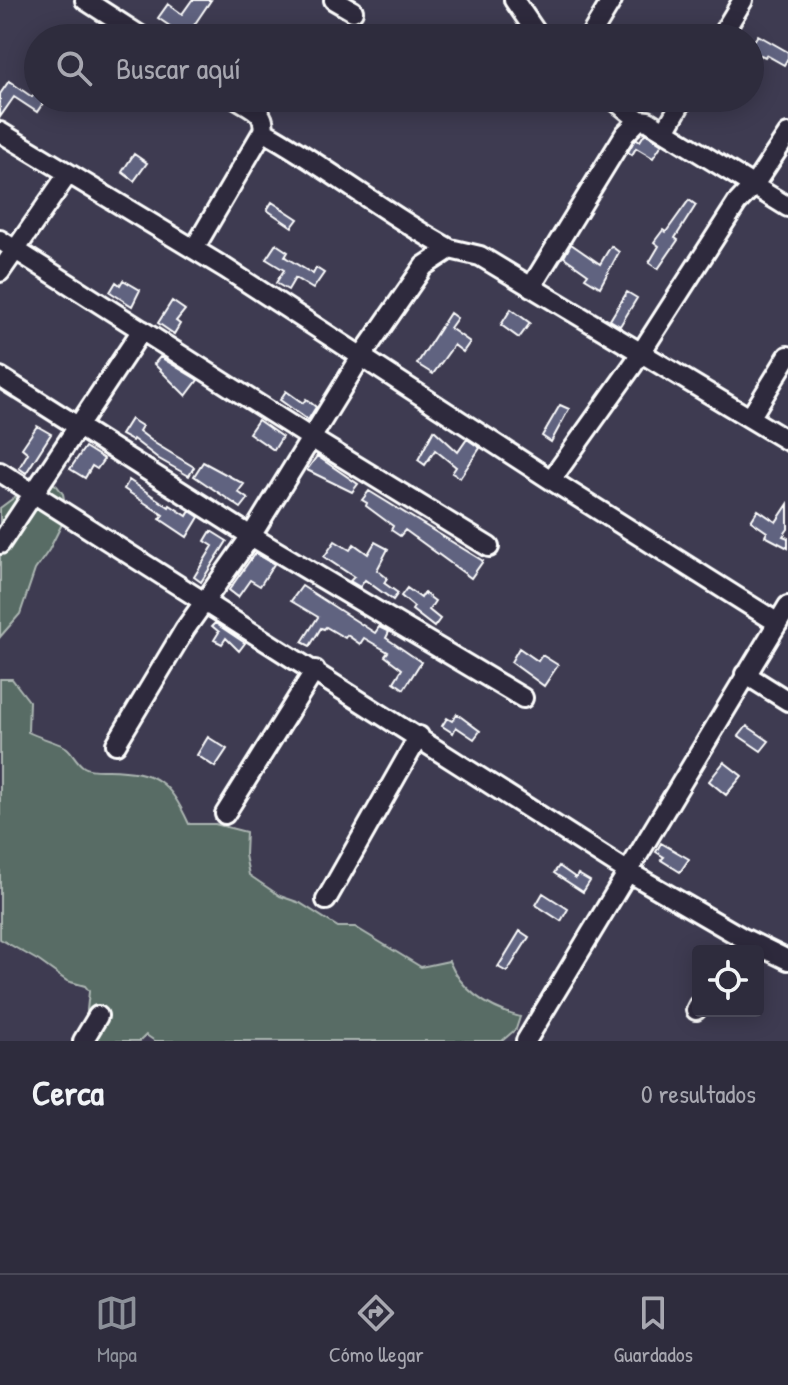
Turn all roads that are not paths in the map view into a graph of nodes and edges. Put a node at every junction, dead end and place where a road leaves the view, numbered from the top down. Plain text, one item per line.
1 (85, 0) edge
2 (334, 0) edge
3 (514, 0) edge
4 (612, 0) edge
5 (743, 0) edge
6 (353, 11) dead end
7 (122, 24) edge
8 (530, 24) edge
9 (597, 24) edge
10 (728, 24) edge
11 (257, 112) edge
12 (629, 112) edge
13 (676, 112) edge
14 (639, 120) junction
15 (263, 131) junction
16 (665, 131) junction
17 (0, 132) edge
18 (788, 134) edge
19 (68, 174) junction
20 (754, 185) junction
21 (788, 207) edge
22 (7, 245) edge
23 (194, 249) junction
24 (450, 249) junction
25 (0, 272) edge
26 (531, 287) junction
27 (142, 330) junction
28 (641, 353) junction
29 (788, 356) edge
30 (361, 357) junction
31 (0, 377) edge
32 (750, 418) junction
33 (77, 427) junction
34 (311, 438) junction
35 (788, 441) edge
36 (0, 472) edge
37 (551, 480) junction
38 (35, 492) junction
39 (251, 536) junction
40 (0, 544) edge
41 (489, 547) dead end
42 (206, 602) junction
43 (788, 606) edge
44 (778, 623) junction
45 (315, 670) junction
46 (745, 674) junction
47 (523, 698) dead end
48 (788, 701) edge
49 (419, 736) junction
50 (116, 744) dead end
51 (225, 814) dead end
52 (627, 871) junction
53 (326, 900) dead end
54 (737, 944) edge
55 (788, 960) edge
56 (98, 1016) dead end
57 (532, 1039) edge
58 (83, 1041) edge

1 - 7 street
2 - 6 street
3 - 8 street
4 - 9 street
5 - 10 street
11 - 15 street
12 - 14 street
13 - 16 street
14 - 16 street
14 - 26 street
15 - 23 street
15 - 24 street
16 - 20 street
17 - 19 street
18 - 20 street
19 - 22 street
19 - 23 street
20 - 21 street
20 - 28 street
22 - 25 street
22 - 27 street
23 - 30 street
24 - 26 street
24 - 30 street
26 - 28 street
27 - 33 street
27 - 34 street
28 - 32 street
28 - 37 street
29 - 32 street
30 - 34 street
30 - 37 street
31 - 33 street
32 - 35 street
33 - 38 street
33 - 39 street
34 - 39 street
34 - 41 street
36 - 38 street
37 - 44 street
38 - 40 street
38 - 42 street
39 - 42 street
39 - 47 street
42 - 45 street
42 - 50 street
43 - 44 street
44 - 46 street
45 - 49 street
45 - 51 street
46 - 48 street
46 - 52 street
49 - 52 street
49 - 53 street
52 - 54 street
52 - 57 street
54 - 55 street
56 - 58 street

